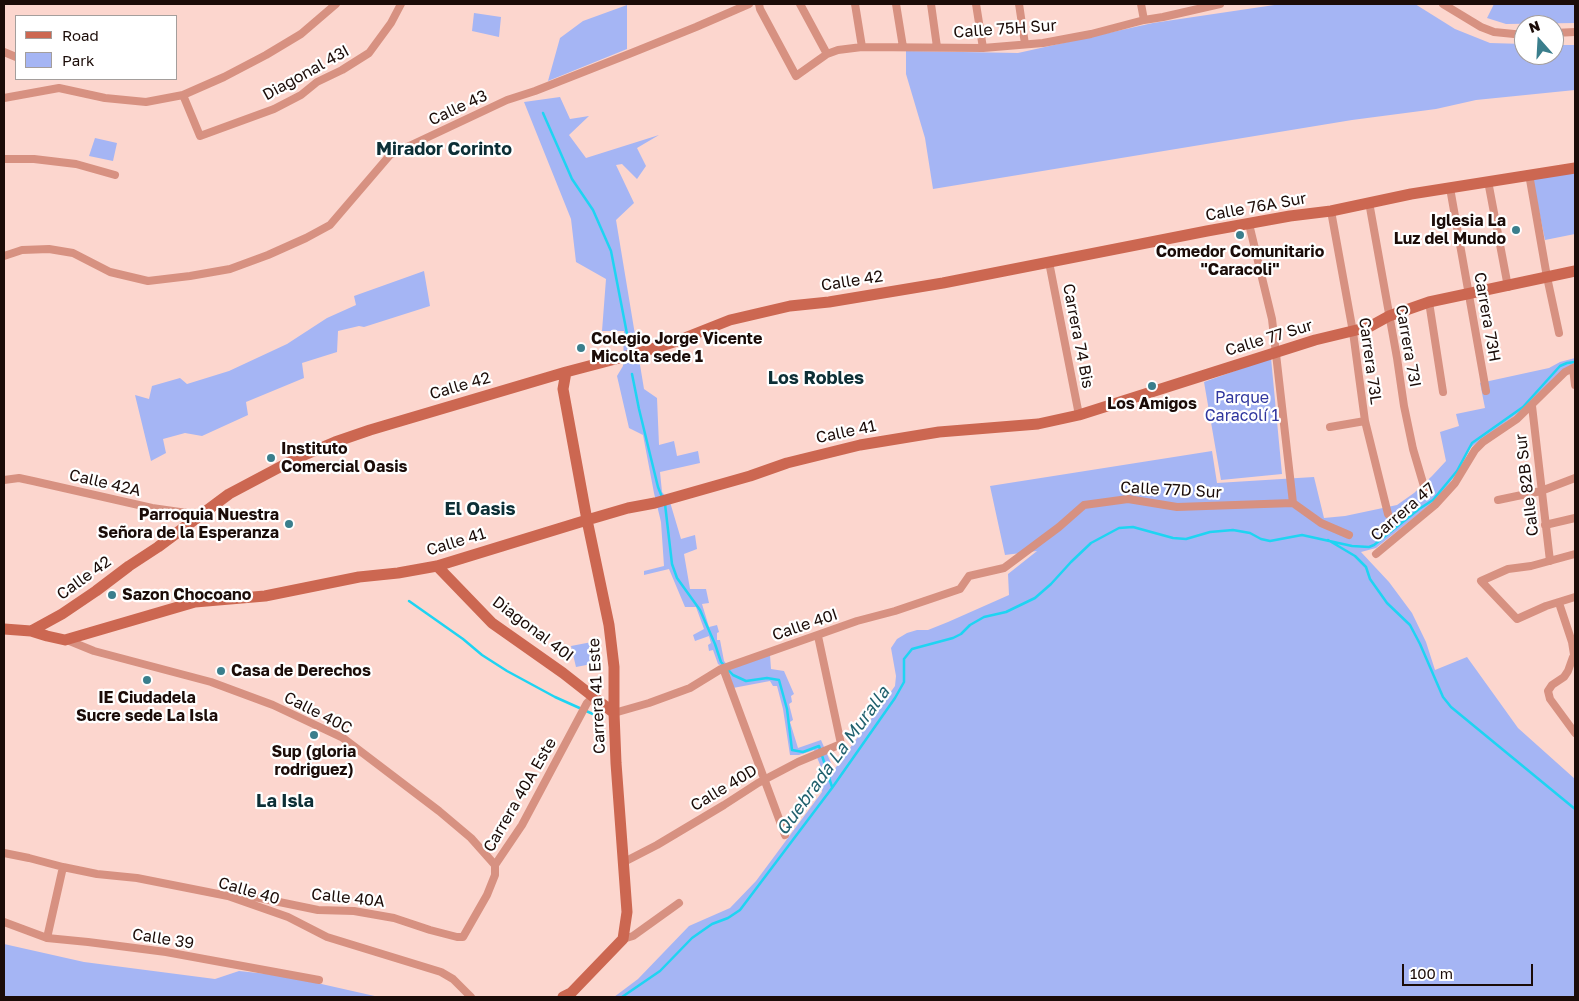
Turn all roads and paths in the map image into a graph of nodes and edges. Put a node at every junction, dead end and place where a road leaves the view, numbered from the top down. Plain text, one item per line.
1 (336, 4) edge
2 (401, 4) edge
3 (749, 4) edge
4 (759, 4) edge
5 (800, 4) edge
6 (855, 4) edge
7 (896, 4) edge
8 (931, 4) edge
9 (976, 4) edge
10 (1019, 4) edge
11 (1141, 4) edge
12 (1219, 4) edge
13 (1443, 4) edge
14 (1181, 8) edge
15 (1144, 20) junction
16 (1514, 34) edge
17 (1025, 44) junction
18 (862, 47) junction
19 (937, 47) junction
20 (904, 48) junction
21 (983, 48) junction
22 (827, 54) junction
23 (60, 80) edge
24 (59, 88) junction
25 (183, 95) junction
26 (4, 98) edge
27 (4, 159) edge
28 (1575, 168) edge
29 (1529, 174) junction
30 (115, 175) dead end
31 (1488, 181) junction
32 (1450, 188) junction
33 (1369, 202) junction
34 (1331, 211) junction
35 (1249, 224) junction
36 (4, 256) edge
37 (1049, 262) junction
38 (1575, 271) edge
39 (1547, 277) junction
40 (943, 283) joint
41 (1508, 287) junction
42 (1469, 294) junction
43 (1429, 302) junction
44 (1389, 316) junction
45 (1353, 332) junction
46 (1559, 334) dead end
47 (1275, 352) junction
48 (1574, 367) edge
49 (566, 372) junction
50 (1575, 385) edge
51 (1486, 391) dead end
52 (1443, 392) dead end
53 (1532, 406) junction
54 (1079, 415) junction
55 (1364, 421) junction
56 (1330, 427) dead end
57 (971, 430) joint
58 (1575, 478) edge
59 (4, 480) edge
60 (1541, 491) junction
61 (1426, 493) dead end
62 (1498, 500) dead end
63 (1293, 503) junction
64 (1388, 514) dead end
65 (201, 515) junction
66 (1575, 518) edge
67 (587, 520) junction
68 (1545, 525) junction
69 (1349, 535) dead end
70 (1376, 554) dead end
71 (1575, 554) edge
72 (1550, 561) junction
73 (437, 566) junction
74 (1004, 568) joint
75 (1575, 597) edge
76 (1559, 603) junction
77 (4, 629) edge
78 (31, 631) junction
79 (818, 636) junction
80 (65, 640) junction
81 (1574, 641) edge
82 (1574, 660) edge
83 (723, 668) junction
84 (590, 700) junction
85 (614, 713) junction
86 (1575, 733) edge
87 (765, 779) junction
88 (785, 835) dead end
89 (4, 853) edge
90 (624, 862) junction
91 (495, 865) junction
92 (62, 867) junction
93 (228, 896) junction
94 (679, 903) dead end
95 (4, 922) edge
96 (463, 937) joint
97 (47, 938) junction
98 (623, 939) junction
99 (319, 980) dead end
100 (471, 997) edge
101 (563, 997) edge

1 - 25 street
2 - 25 street, Diagonal 43I
3 - 36 street, Calle 43
4 - 22 street, Calle 75H Sur
5 - 22 street
6 - 18 street
7 - 20 street
8 - 19 street
9 - 21 street
10 - 17 street
11 - 15 street
12 - 14 street, Calle 75H Sur
13 - 16 street
14 - 15 street, Calle 75H Sur
15 - 17 street, Calle 75H Sur
17 - 21 street, Calle 75H Sur
18 - 20 street, Calle 75H Sur
18 - 22 street, Calle 75H Sur
19 - 20 street, Calle 75H Sur
19 - 21 street, Calle 75H Sur
23 - 24 street
24 - 25 street
24 - 26 street
27 - 30 street
28 - 29 street, Calle 76A Sur
29 - 31 street, Calle 76A Sur
29 - 39 street
31 - 32 street, Calle 76A Sur
31 - 41 street
32 - 33 street, Calle 76A Sur
32 - 42 street, Carrera 73H
33 - 34 street, Calle 76A Sur
33 - 44 street, Carrera 73I
34 - 35 street, Calle 76A Sur
34 - 45 street, Carrera 73L
35 - 37 street, Calle 76A Sur
35 - 47 street
37 - 40 street, Calle 76A Sur
37 - 54 street, Carrera 74 Bis
38 - 39 street, Calle 77 Sur
39 - 41 street, Calle 77 Sur
39 - 46 street
40 - 49 street, Calle 42
41 - 42 street, Calle 77 Sur
42 - 43 street, Calle 77 Sur
42 - 51 street, Carrera 73H
43 - 44 street, Calle 77 Sur
43 - 52 street
44 - 45 street, Calle 77 Sur
44 - 61 street, Carrera 73I
45 - 47 street, Calle 77 Sur
45 - 55 street, Carrera 73L
47 - 54 street, Calle 77 Sur
47 - 63 street
48 - 50 street
48 - 53 street, Carrera 47
49 - 65 street, Calle 42
49 - 67 street, Carrera 41 Este
53 - 60 street, Calle 82B Sur
53 - 70 street, Carrera 47
54 - 57 street, Calle 77 Sur
55 - 56 street
55 - 64 street, Carrera 73L
57 - 67 street, Calle 41
58 - 60 street
59 - 65 street, Calle 42A
60 - 62 street
60 - 68 street, Calle 82B Sur
63 - 69 street
63 - 74 street, Calle 77D Sur
65 - 78 street, Calle 42
66 - 68 street
67 - 73 street, Calle 41
67 - 85 street, Carrera 41 Este
68 - 72 street, Calle 82B Sur
71 - 72 street
72 - 76 street
73 - 80 street, Calle 41
73 - 84 street, Diagonal 40I
74 - 79 street, Calle 40I
75 - 76 street
76 - 81 street
77 - 78 street
78 - 80 street
79 - 83 street, Calle 40I
79 - 87 street, Calle 40D
80 - 91 street, Calle 40C
81 - 82 street
82 - 86 street
83 - 85 street, Calle 40I
83 - 87 street
84 - 85 street, Diagonal 40I
84 - 91 street, Carrera 40A Este
85 - 90 street, Carrera 41 Este
87 - 88 street
87 - 90 street, Calle 40D
89 - 92 street, Calle 40
90 - 98 street, Carrera 41 Este
91 - 96 street, Carrera 40A Este
92 - 93 street, Calle 40
92 - 97 street
93 - 96 street, Calle 40A
93 - 100 street, Calle 40
94 - 98 street
95 - 97 street, Calle 39
97 - 99 street, Calle 39
98 - 101 street

